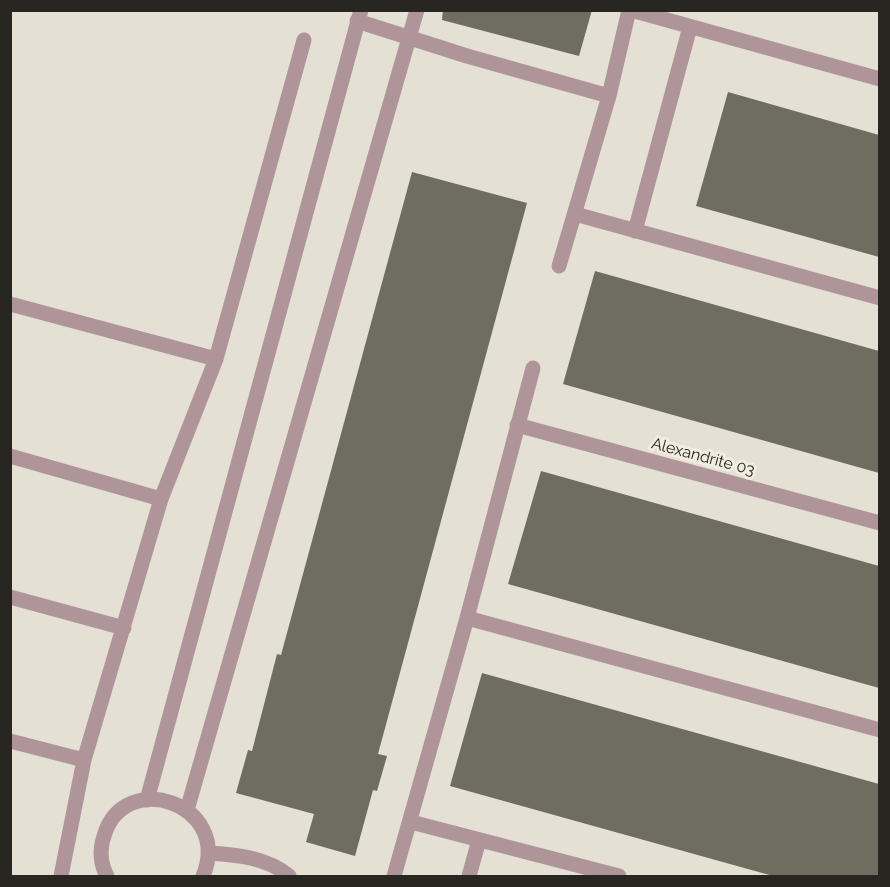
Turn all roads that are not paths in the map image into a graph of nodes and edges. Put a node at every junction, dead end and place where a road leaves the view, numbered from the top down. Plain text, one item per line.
1 (417, 10) edge
2 (630, 10) edge
3 (359, 16) edge
4 (690, 27) junction
5 (410, 37) junction
6 (304, 40) dead end
7 (879, 78) edge
8 (609, 96) junction
9 (575, 214) junction
10 (634, 231) junction
11 (559, 266) dead end
12 (879, 298) edge
13 (10, 304) edge
14 (216, 359) junction
15 (533, 368) dead end
16 (517, 425) junction
17 (10, 456) edge
18 (161, 499) junction
19 (879, 523) edge
20 (10, 597) edge
21 (467, 618) junction
22 (124, 628) junction
23 (879, 730) edge
24 (10, 741) edge
25 (84, 760) junction
26 (147, 800) junction
27 (187, 810) junction
28 (411, 822) junction
29 (479, 840) junction
30 (208, 853) junction
31 (61, 876) edge
32 (107, 876) edge
33 (202, 876) edge
34 (289, 876) edge
35 (394, 876) edge
36 (469, 876) edge
37 (619, 876) edge

1 - 5 street
2 - 4 street
2 - 8 street
3 - 5 street
3 - 26 street
4 - 7 street
4 - 10 street
5 - 8 street
5 - 27 street
6 - 14 street
8 - 9 street
9 - 10 street
9 - 11 street
10 - 12 street
13 - 14 street
14 - 18 street
15 - 16 street
16 - 19 street, Alexandrite 03
16 - 21 street
17 - 18 street
18 - 22 street
20 - 22 street
21 - 23 street
21 - 28 street
22 - 25 street
24 - 25 street
25 - 31 street
26 - 27 street
26 - 32 street
27 - 30 street
28 - 29 street
28 - 35 street
29 - 36 street
29 - 37 street
30 - 33 street
30 - 34 street

